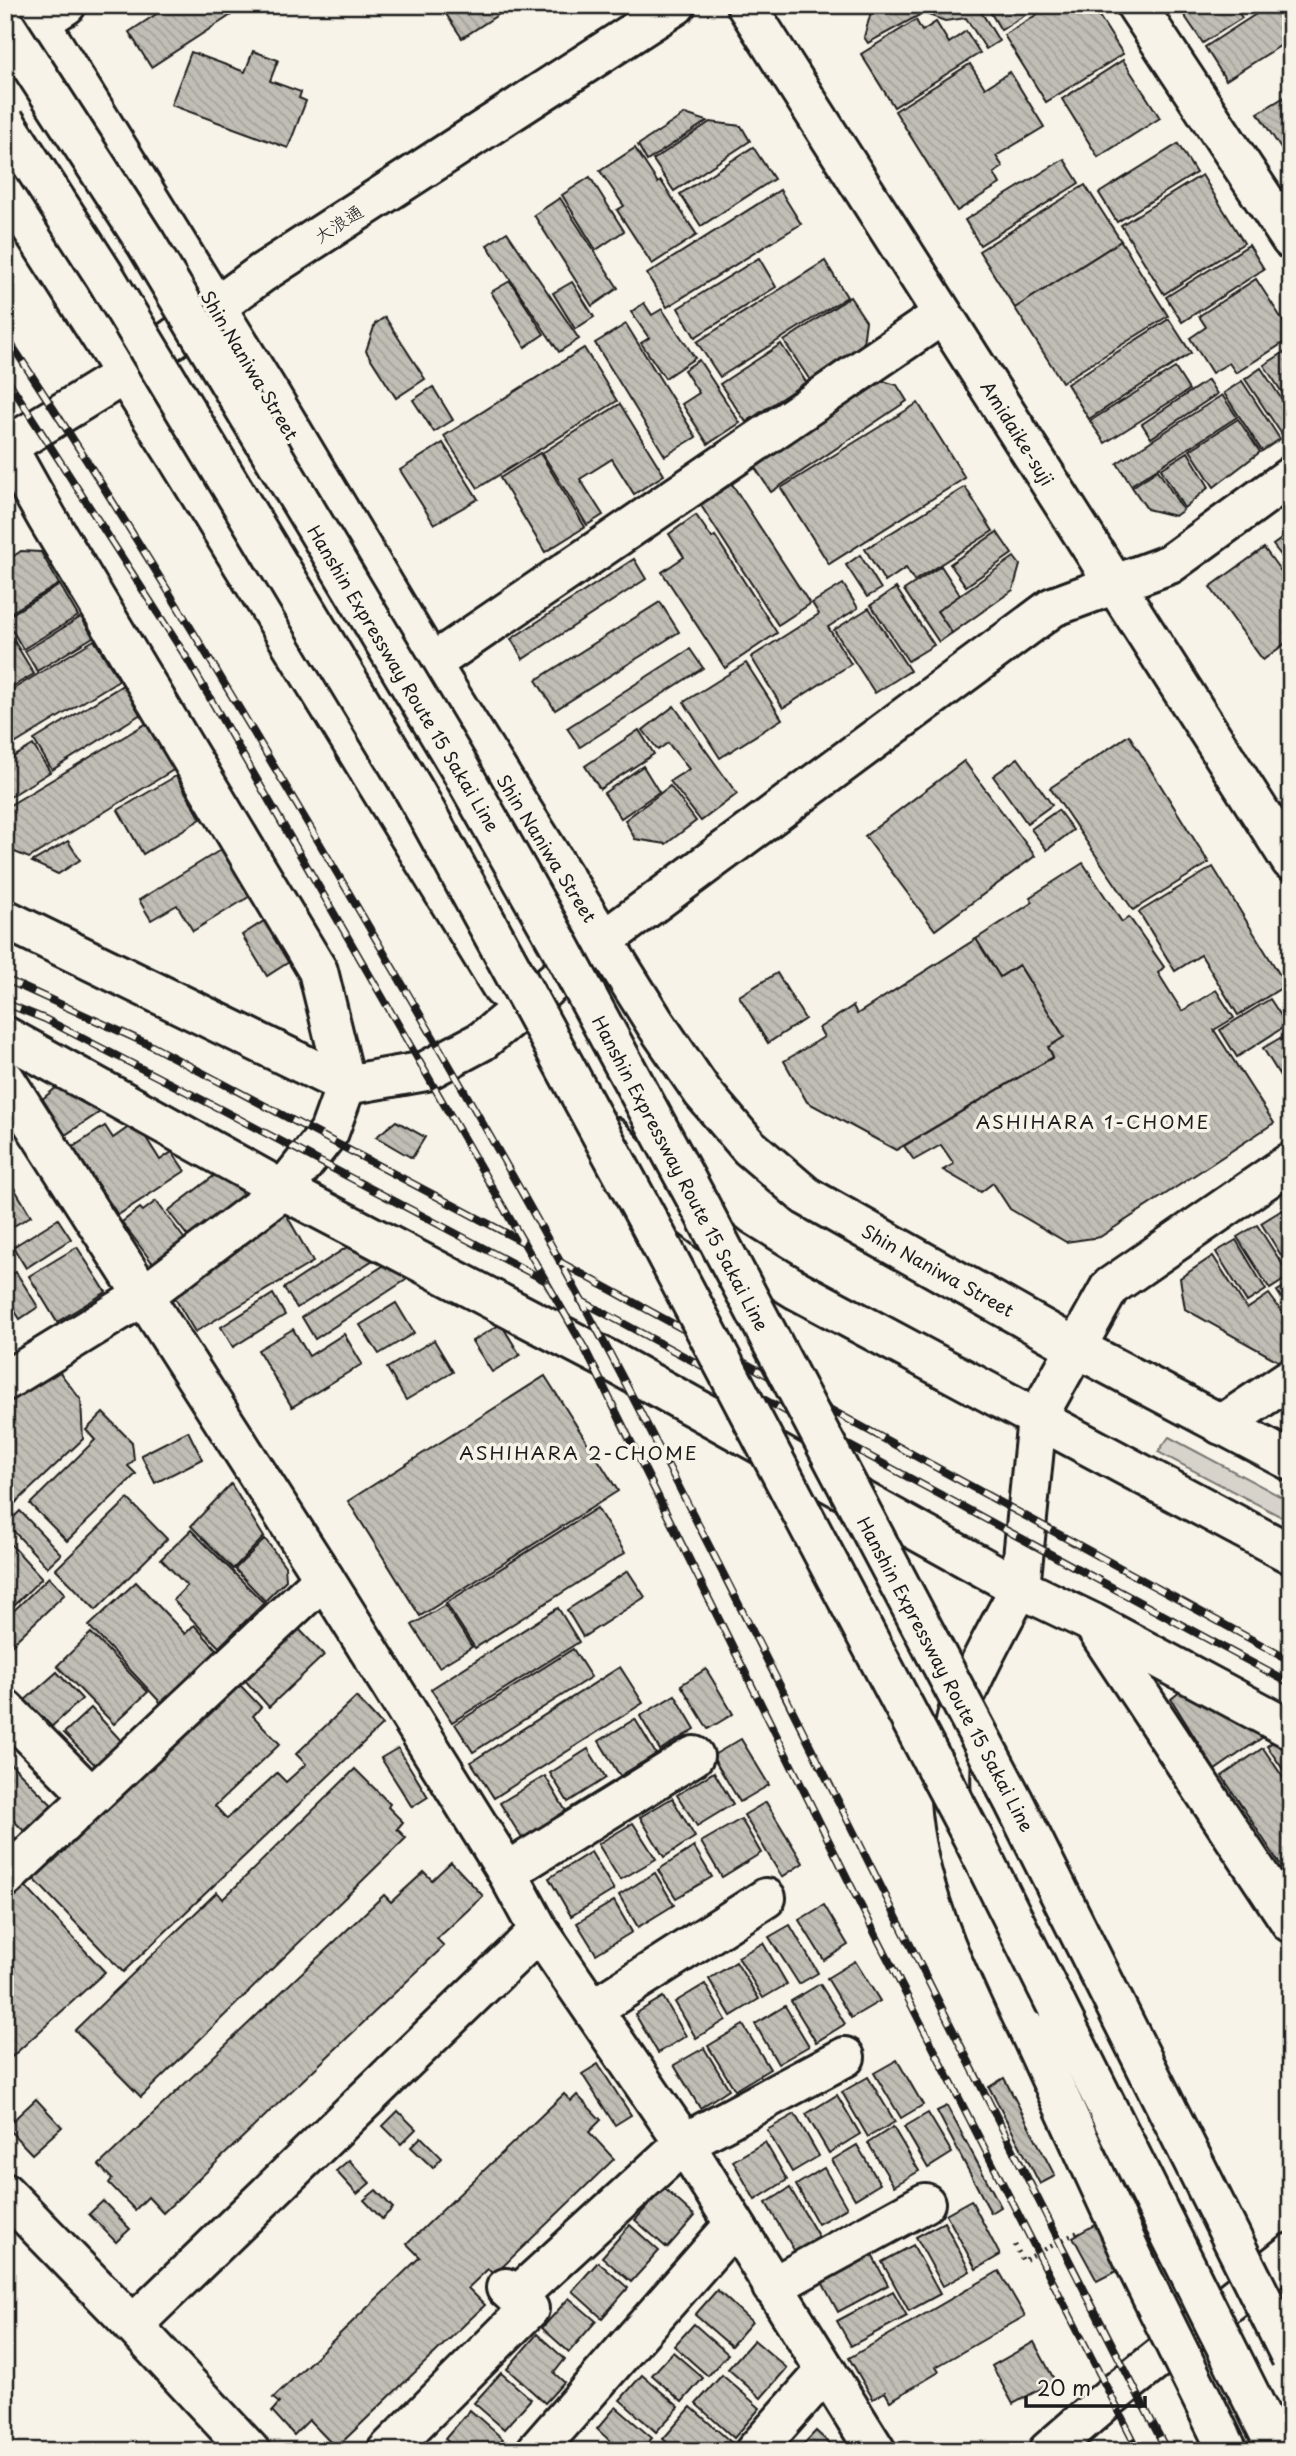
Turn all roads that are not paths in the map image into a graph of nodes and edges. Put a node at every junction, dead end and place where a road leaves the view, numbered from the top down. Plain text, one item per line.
1 (676, 5) edge
2 (746, 5) edge
3 (1136, 5) edge
4 (35, 14) edge
5 (5, 122) edge
6 (5, 186) edge
7 (1291, 240) edge
8 (215, 306) junction
9 (942, 315) junction
10 (125, 374) junction
11 (6, 446) edge
12 (1291, 476) edge
13 (1115, 584) junction
14 (431, 664) junction
15 (1291, 861) edge
16 (5, 919) edge
17 (604, 940) junction
18 (517, 1013) junction
19 (5, 1036) edge
20 (5, 1079) edge
21 (346, 1085) junction
22 (1291, 1163) edge
23 (283, 1191) junction
24 (144, 1296) junction
25 (1075, 1347) junction
26 (1291, 1378) edge
27 (5, 1381) edge
28 (1037, 1418) junction
29 (1221, 1425) junction
30 (1291, 1461) edge
31 (1291, 1554) edge
32 (324, 1578) junction
33 (1020, 1588) junction
34 (1093, 1623) junction
35 (5, 1709) edge
36 (1291, 1730) edge
37 (694, 1756) dead end
38 (91, 1796) junction
39 (507, 1872) junction
40 (5, 1878) edge
41 (766, 1898) dead end
42 (1291, 1923) edge
43 (539, 1931) junction
44 (593, 2009) junction
45 (845, 2057) dead end
46 (684, 2143) junction
47 (5, 2193) edge
48 (925, 2203) dead end
49 (734, 2225) junction
50 (1291, 2253) edge
51 (772, 2287) junction
52 (133, 2325) junction
53 (1291, 2357) edge
54 (826, 2371) junction
55 (250, 2451) edge
56 (387, 2451) edge
57 (536, 2451) edge
58 (755, 2451) edge
59 (876, 2451) edge
60 (1048, 2451) edge
61 (1228, 2451) edge
62 (1278, 2451) edge

1 - 8 main road, 大浪通
2 - 9 main road, Amidaike-suji
3 - 7 main road
4 - 8 main road, Shin Naniwa Street
4 - 53 main road, Hanshin Expressway Route 15 Sakai Line, bridge
5 - 62 main road, bridge
6 - 10 main road
8 - 10 main road, 大浪通
8 - 14 main road, Shin Naniwa Street
9 - 13 main road, Amidaike-suji
9 - 14 main road
10 - 11 main road, 大浪通
10 - 18 main road
11 - 21 main road
12 - 13 main road
13 - 15 main road, Amidaike-suji
13 - 17 main road
14 - 17 main road, Shin Naniwa Street
16 - 21 main road
17 - 18 main road
17 - 25 main road, Shin Naniwa Street
18 - 21 main road
18 - 28 main road
19 - 23 main road
20 - 24 main road
21 - 23 main road
22 - 25 main road
23 - 24 main road
23 - 33 main road
24 - 27 main road
24 - 32 main road
25 - 28 main road
25 - 29 main road, Shin Naniwa Street
26 - 29 main road
28 - 31 main road
28 - 33 main road
29 - 30 main road, Shin Naniwa Street
32 - 38 main road
32 - 39 main road
33 - 34 main road
33 - 61 main road, bridge
34 - 36 main road
34 - 42 main road
35 - 38 main road
37 - 39 main road
38 - 40 main road
39 - 43 main road
41 - 44 main road
43 - 44 main road
43 - 52 main road
44 - 46 main road
45 - 46 main road
46 - 49 main road
46 - 56 main road
47 - 52 main road
48 - 51 main road
49 - 51 main road
49 - 57 main road
50 - 60 main road
51 - 54 main road
52 - 55 main road
54 - 58 main road
54 - 59 main road

